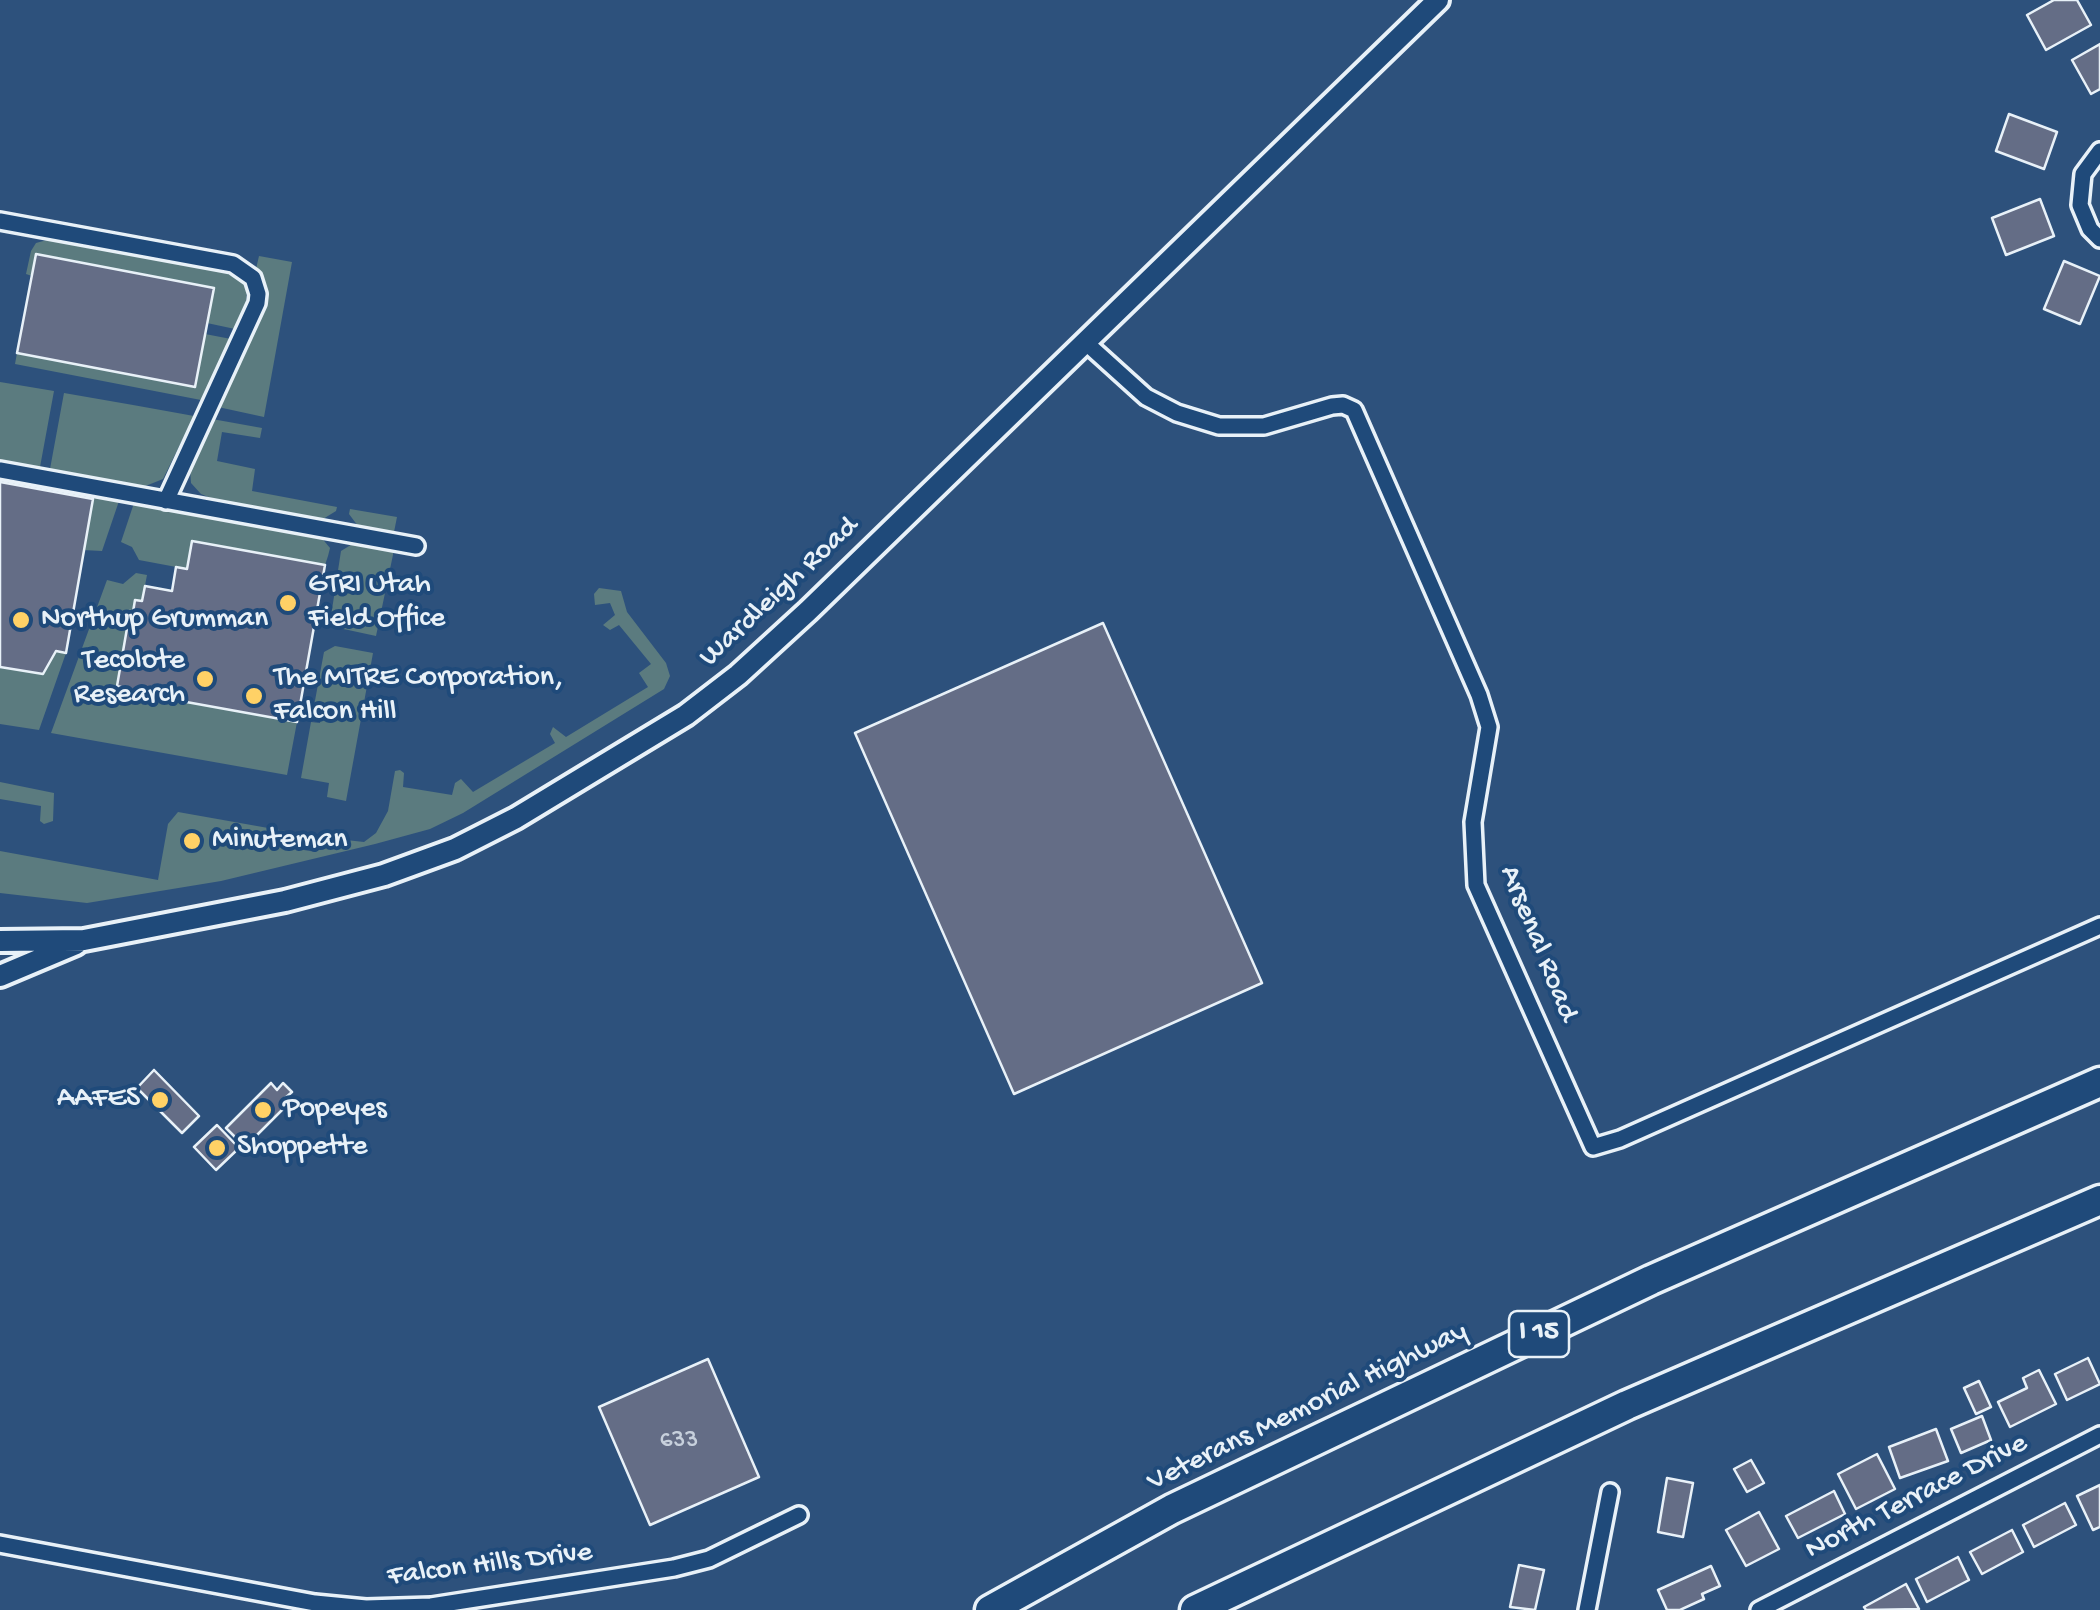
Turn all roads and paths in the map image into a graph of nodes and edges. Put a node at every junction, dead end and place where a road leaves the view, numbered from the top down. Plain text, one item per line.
1 (1438, 0) edge
2 (2100, 151) edge
3 (0, 221) edge
4 (2100, 239) edge
5 (1084, 341) junction
6 (0, 470) edge
7 (166, 500) junction
8 (416, 546) dead end
9 (2100, 926) edge
10 (84, 940) junction
11 (0, 941) edge
12 (0, 976) edge
13 (2100, 1082) edge
14 (2100, 1200) edge
15 (2100, 1435) edge
16 (1610, 1492) dead end
17 (799, 1515) dead end
18 (0, 1544) edge
19 (990, 1610) edge
20 (1195, 1610) edge
21 (1587, 1610) edge
22 (1758, 1610) edge

1 - 5 main road, Wardleigh Road
2 - 4 street
3 - 7 street
5 - 9 street, Arsenal Road
5 - 10 main road, Wardleigh Road
6 - 7 street
7 - 8 street
10 - 11 main road, Wardleigh Road
10 - 12 main road
13 - 19 highway, Veterans Memorial Highway / I 15
14 - 20 highway
15 - 22 street, North Terrace Drive
16 - 21 street
17 - 18 street, Falcon Hills Drive

